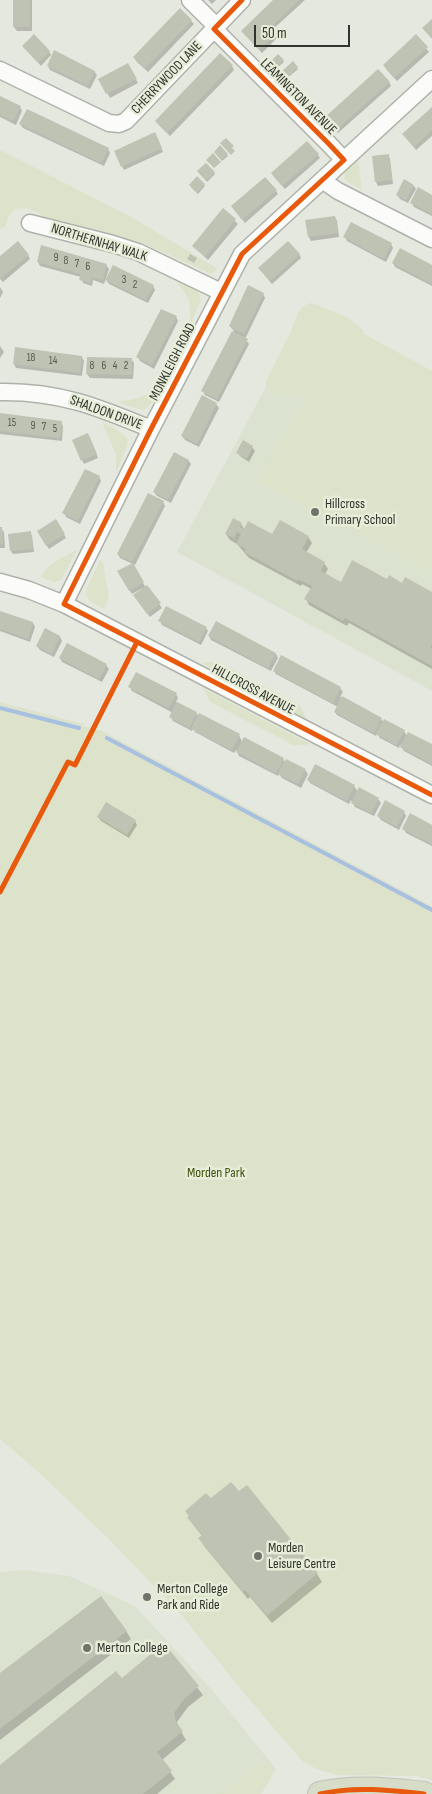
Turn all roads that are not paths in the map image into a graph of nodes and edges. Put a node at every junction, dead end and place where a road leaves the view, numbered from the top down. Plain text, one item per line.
1 (190, 0) edge
2 (242, 0) edge
3 (215, 28) junction
4 (0, 70) edge
5 (432, 79) edge
6 (344, 160) junction
7 (322, 180) junction
8 (30, 223) dead end
9 (432, 239) edge
10 (221, 292) junction
11 (0, 392) edge
12 (151, 429) junction
13 (0, 582) edge
14 (64, 604) junction
15 (432, 795) edge
16 (320, 1794) edge
17 (424, 1794) edge

1 - 3 street, LEAMINGTON AVENUE
2 - 3 street, CHERRYWOOD LANE
3 - 4 street, CHERRYWOOD LANE
3 - 6 street, LEAMINGTON AVENUE
5 - 6 street, MONKLEIGH ROAD
6 - 7 street, MONKLEIGH ROAD
7 - 9 street
7 - 10 street, MONKLEIGH ROAD
8 - 10 street, NORTHERNHAY WALK
10 - 12 street, MONKLEIGH ROAD
11 - 12 street, SHALDON DRIVE
12 - 14 street, MONKLEIGH ROAD
13 - 14 street, HILLCROSS AVENUE
14 - 15 street, HILLCROSS AVENUE
16 - 17 highway

